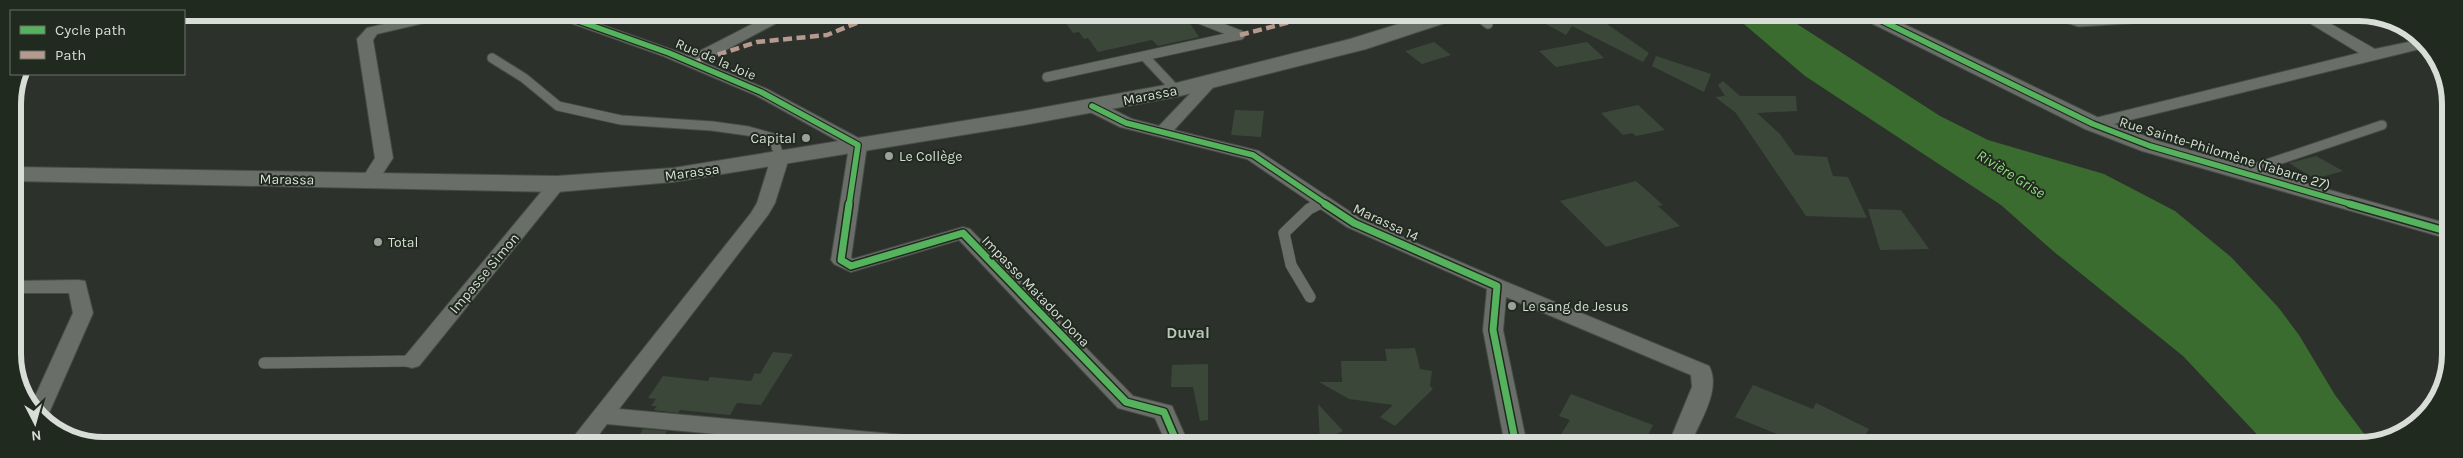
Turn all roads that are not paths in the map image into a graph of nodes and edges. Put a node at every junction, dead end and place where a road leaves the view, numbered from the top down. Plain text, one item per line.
1 (415, 21) edge
2 (579, 21) edge
3 (769, 21) edge
4 (1204, 21) edge
5 (1431, 21) edge
6 (1484, 21) edge
7 (1887, 21) edge
8 (2076, 21) edge
9 (2095, 21) edge
10 (2314, 21) edge
11 (1488, 24) dead end
12 (2416, 45) edge
13 (2373, 54) junction
14 (1145, 56) junction
15 (492, 58) dead end
16 (690, 62) junction
17 (1047, 77) dead end
18 (1210, 82) junction
19 (1176, 90) junction
20 (1092, 106) junction
21 (2093, 124) junction
22 (2382, 125) dead end
23 (1162, 132) junction
24 (858, 145) junction
25 (780, 158) junction
26 (2242, 172) junction
27 (21, 174) edge
28 (370, 180) junction
29 (557, 184) junction
30 (1322, 202) junction
31 (2442, 230) edge
32 (1497, 286) junction
33 (21, 287) edge
34 (1310, 296) dead end
35 (412, 361) joint
36 (264, 363) dead end
37 (45, 398) edge
38 (601, 414) junction
39 (584, 437) edge
40 (832, 437) edge
41 (1175, 437) edge
42 (1514, 437) edge
43 (1683, 437) edge

1 - 28 street
2 - 16 street, Rue de la Joie
3 - 16 street
4 - 14 lane
5 - 18 main road, Marassa
6 - 11 lane
7 - 21 street, Rue Sainte-Philomène (Tabarre 27)
8 - 9 lane
10 - 13 street
12 - 13 street
13 - 21 street
14 - 17 lane
14 - 19 lane
15 - 25 lane
16 - 24 street, Rue de la Joie
18 - 19 main road, Marassa
18 - 23 street
19 - 20 main road, Marassa
20 - 23 street, Marassa 14
20 - 24 main road, Marassa
21 - 26 street, Rue Sainte-Philomène (Tabarre 27)
22 - 26 lane
23 - 30 street, Marassa 14
24 - 25 main road, Marassa
24 - 41 street, Impasse Matador Dona
25 - 29 main road, Marassa
25 - 38 street
26 - 31 street, Rue Sainte-Philomène (Tabarre 27)
27 - 28 main road, Marassa
28 - 29 main road, Marassa
29 - 35 street, Impasse Simon
30 - 32 street, Marassa 14
30 - 34 lane
32 - 42 street
32 - 43 street, Marassa 14
33 - 37 street
35 - 36 lane
38 - 39 street
38 - 40 street

